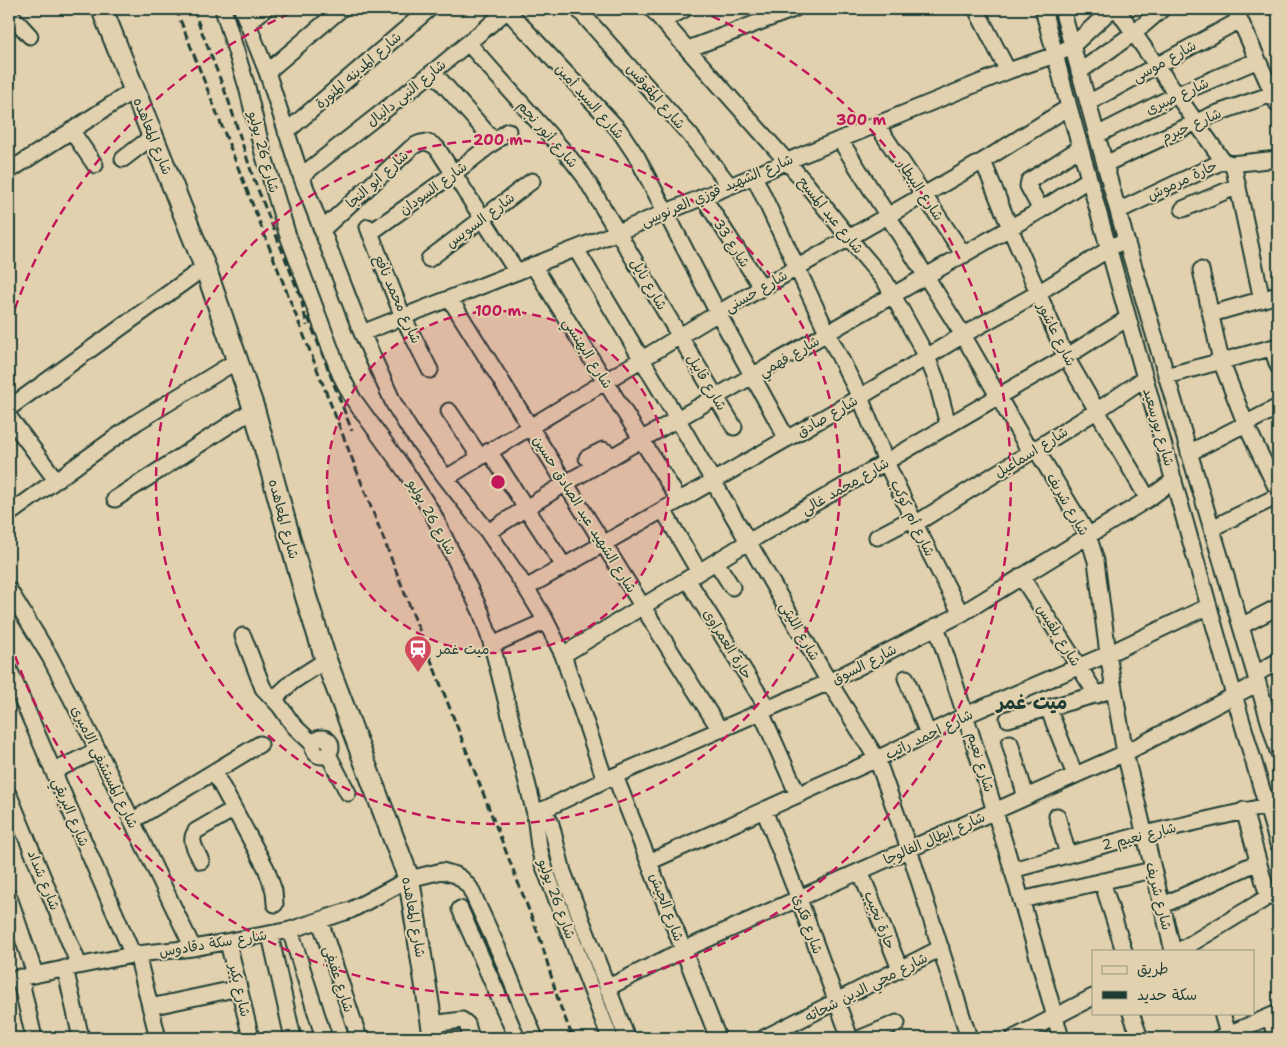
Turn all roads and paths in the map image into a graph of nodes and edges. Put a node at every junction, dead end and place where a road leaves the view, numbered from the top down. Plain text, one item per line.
1 (12, 9) edge
2 (102, 9) edge
3 (223, 9) edge
4 (242, 9) edge
5 (265, 9) edge
6 (341, 9) edge
7 (429, 9) edge
8 (578, 9) edge
9 (652, 9) edge
10 (685, 9) edge
11 (794, 9) edge
12 (976, 9) edge
13 (1043, 9) edge
14 (1062, 9) edge
15 (1112, 9) edge
16 (1117, 9) edge
17 (1162, 9) edge
18 (508, 10) edge
19 (9, 13) edge
20 (1238, 14) edge
21 (663, 21) junction
22 (248, 24) junction
23 (1134, 33) junction
24 (30, 36) dead end
25 (468, 43) junction
26 (1072, 46) junction
27 (688, 49) junction
28 (1055, 55) junction
29 (1258, 60) junction
30 (1156, 65) junction
31 (1008, 71) junction
32 (267, 72) junction
33 (433, 72) junction
34 (1079, 72) junction
35 (134, 90) junction
36 (1176, 95) junction
37 (1276, 97) edge
38 (1088, 103) junction
39 (1069, 107) junction
40 (1195, 122) junction
41 (877, 125) junction
42 (285, 128) junction
43 (71, 130) junction
44 (257, 131) junction
45 (508, 131) dead end
46 (1097, 135) junction
47 (153, 136) junction
48 (840, 140) junction
49 (495, 142) junction
50 (1080, 148) junction
51 (123, 159) dead end
52 (1278, 159) edge
53 (984, 161) junction
54 (786, 162) junction
55 (1227, 162) junction
56 (1105, 164) junction
57 (95, 165) dead end
58 (9, 171) edge
59 (453, 174) junction
60 (301, 176) junction
61 (754, 176) junction
62 (1089, 179) junction
63 (532, 181) dead end
64 (730, 186) junction
65 (1238, 186) junction
66 (924, 195) junction
67 (703, 197) junction
68 (1183, 209) dead end
69 (1041, 210) junction
70 (1118, 211) junction
71 (666, 212) junction
72 (888, 216) junction
73 (482, 218) junction
74 (1010, 228) junction
75 (322, 230) junction
76 (369, 230) joint
77 (618, 232) junction
78 (849, 237) junction
79 (1126, 240) junction
80 (576, 249) junction
81 (1109, 249) junction
82 (964, 255) junction
83 (429, 259) dead end
84 (533, 265) junction
85 (205, 266) junction
86 (798, 268) junction
87 (1201, 270) dead end
88 (517, 272) junction
89 (926, 276) junction
90 (762, 288) junction
91 (1038, 293) junction
92 (893, 295) junction
93 (1278, 295) edge
94 (450, 299) junction
95 (1262, 300) junction
96 (718, 313) junction
97 (1211, 314) junction
98 (403, 316) junction
99 (1128, 318) junction
100 (362, 333) junction
101 (828, 334) junction
102 (963, 335) junction
103 (680, 336) junction
104 (1275, 347) edge
105 (928, 357) junction
106 (1066, 357) junction
107 (642, 359) junction
108 (238, 360) junction
109 (1221, 361) junction
110 (1278, 366) edge
111 (430, 370) dead end
112 (1166, 376) junction
113 (753, 377) junction
114 (1145, 378) junction
115 (606, 381) junction
116 (997, 396) junction
117 (860, 397) junction
118 (717, 398) junction
119 (1278, 407) edge
120 (9, 408) edge
121 (254, 409) junction
122 (1098, 410) junction
123 (449, 411) dead end
124 (9, 417) edge
125 (678, 420) junction
126 (948, 424) junction
127 (1246, 425) junction
128 (529, 426) junction
129 (734, 427) dead end
130 (787, 438) junction
131 (643, 440) junction
132 (1036, 449) junction
133 (1189, 453) junction
134 (484, 454) junction
135 (587, 458) dead end
136 (610, 458) junction
137 (886, 462) junction
138 (446, 478) junction
139 (56, 480) junction
140 (1174, 480) junction
141 (713, 481) junction
142 (566, 483) junction
143 (1278, 491) edge
144 (1278, 496) edge
145 (1148, 498) junction
146 (115, 500) dead end
147 (680, 500) junction
148 (527, 507) junction
149 (663, 510) junction
150 (9, 514) edge
151 (914, 521) junction
152 (1212, 528) junction
153 (488, 532) junction
154 (1088, 535) junction
155 (877, 537) dead end
156 (748, 542) junction
157 (604, 543) junction
158 (716, 562) junction
159 (564, 566) junction
160 (693, 576) junction
161 (1022, 576) junction
162 (732, 587) dead end
163 (526, 588) junction
164 (9, 590) edge
165 (642, 606) junction
166 (1209, 606) junction
167 (1278, 607) edge
168 (961, 614) junction
169 (546, 621) junction
170 (936, 626) junction
171 (1241, 626) junction
172 (243, 636) dead end
173 (492, 645) junction
174 (562, 654) junction
175 (1108, 654) junction
176 (326, 660) junction
177 (1278, 661) edge
178 (1079, 667) junction
179 (9, 669) edge
180 (906, 678) dead end
181 (1257, 679) junction
182 (829, 682) junction
183 (1114, 690) junction
184 (1096, 695) junction
185 (1234, 696) junction
186 (274, 699) junction
187 (1048, 708) junction
188 (764, 710) junction
189 (1273, 714) edge
190 (966, 716) junction
191 (1008, 719) dead end
192 (351, 725) junction
193 (720, 730) junction
194 (928, 734) junction
195 (1010, 743) dead end
196 (260, 744) dead end
197 (1277, 745) edge
198 (323, 746) junction
199 (98, 750) junction
200 (1125, 753) junction
201 (877, 759) junction
202 (54, 771) junction
203 (214, 772) junction
204 (1075, 775) junction
205 (610, 778) junction
206 (348, 793) dead end
207 (798, 794) junction
208 (9, 795) edge
209 (1026, 797) junction
210 (1267, 806) junction
211 (234, 809) junction
212 (764, 810) junction
213 (1244, 810) junction
214 (539, 811) junction
215 (995, 811) junction
216 (1057, 816) dead end
217 (132, 821) junction
218 (1144, 834) junction
219 (1278, 844) edge
220 (909, 849) junction
221 (1068, 855) junction
222 (201, 861) dead end
223 (649, 862) junction
224 (1258, 862) junction
225 (1012, 870) junction
226 (1152, 870) junction
227 (860, 871) junction
228 (409, 879) junction
229 (1102, 881) junction
230 (1273, 894) edge
231 (9, 897) edge
232 (799, 898) junction
233 (1021, 900) junction
234 (275, 904) dead end
235 (1161, 906) junction
236 (460, 909) dead end
237 (320, 921) junction
238 (290, 930) junction
239 (270, 934) junction
240 (228, 942) junction
241 (1200, 945) edge
242 (193, 948) junction
243 (941, 948) junction
244 (684, 950) junction
245 (1124, 950) edge
246 (1173, 950) edge
247 (1182, 950) edge
248 (499, 951) junction
249 (135, 955) junction
250 (482, 959) junction
251 (72, 967) junction
252 (900, 969) junction
253 (21, 977) edge
254 (239, 988) junction
255 (607, 988) junction
256 (1092, 998) edge
257 (836, 1002) junction
258 (150, 1007) junction
259 (1131, 1014) edge
260 (1222, 1014) edge
261 (1274, 1015) edge
262 (1055, 1016) junction
263 (897, 1023) dead end
264 (433, 1031) edge
265 (1225, 1037) edge
266 (34, 1038) edge
267 (81, 1038) edge
268 (158, 1038) edge
269 (251, 1038) edge
270 (293, 1038) edge
271 (324, 1038) edge
272 (359, 1038) edge
273 (471, 1038) edge
274 (517, 1038) edge
275 (535, 1038) edge
276 (610, 1038) edge
277 (627, 1038) edge
278 (718, 1038) edge
279 (764, 1038) edge
280 (850, 1038) edge
281 (861, 1038) edge
282 (969, 1038) edge
283 (1014, 1038) edge
284 (1061, 1038) edge
285 (1140, 1038) edge
286 (1276, 1038) edge

1 - 19 street
2 - 35 main road, شارع المعاهده
3 - 44 street, شارع 26 يوليو
4 - 22 street, شارع 26 يوليو
5 - 22 street
6 - 32 street
7 - 42 street, شارع المدينه المنورة
8 - 64 street, شارع المقوقس
9 - 21 street, شارع عبد المسيح
10 - 21 street
11 - 27 street
12 - 31 street
13 - 28 street, شارع بورسعيد
14 - 26 street, شارع بورسعيد
15 - 26 street, شارع الشهيد فوزي العرنوسى
16 - 23 street
17 - 23 street
18 - 25 street, شارع النبى دانيال
18 - 71 street, شارع السيد أمين
19 - 24 street
20 - 29 street
20 - 30 street, شارع موسى
21 - 27 street, شارع عبد المسيح
22 - 32 street, شارع 26 يوليو
23 - 30 street
23 - 34 street
25 - 33 street, شارع النبى دانيال
25 - 77 street, شارع أنور نجم
26 - 28 street, شارع الشهيد فوزي العرنوسى
26 - 34 street, شارع بورسعيد
27 - 54 street, شارع عبد المسيح
28 - 31 street, شارع الشهيد فوزي العرنوسى
28 - 39 street, شارع بورسعيد
29 - 36 street, شارع صبرى
29 - 37 street
30 - 36 street
30 - 38 street, شارع موسى
31 - 41 street, شارع الشهيد فوزي العرنوسى
32 - 42 street, شارع 26 يوليو
33 - 49 street
33 - 60 street, شارع النبى دانيال
34 - 38 street, شارع بورسعيد
35 - 43 street
35 - 47 main road, شارع المعاهده
36 - 40 street
36 - 46 street, شارع صبرى
37 - 40 street, شارع حيرم
38 - 46 street, شارع بورسعيد
39 - 50 street, شارع بورسعيد
39 - 53 street, شارع حسنى
40 - 55 street
40 - 56 street, شارع حيرم
41 - 48 street, شارع الشهيد فوزي العرنوسى
41 - 66 street, شارع البيطار
42 - 44 street, شارع المدينه المنورة
42 - 60 street, شارع 26 يوليو
43 - 57 street
43 - 58 street
44 - 173 street, شارع 26 يوليو
45 - 49 street, شارع السودان
46 - 56 street, شارع بورسعيد
47 - 51 street
47 - 85 main road, شارع المعاهده
48 - 54 street, شارع الشهيد فوزي العرنوسى
48 - 72 street, شارع شريف
49 - 59 street, شارع السودان
50 - 62 street, شارع بورسعيد
50 - 69 street
52 - 55 street, حارة مرموش
53 - 66 street, شارع حسنى
53 - 74 street, شارع عاشور
54 - 61 street, شارع الشهيد فوزي العرنوسى
54 - 78 street, شارع عبد المسيح
55 - 65 street
55 - 70 street, حارة مرموش
56 - 70 street, شارع بورسعيد
59 - 73 street
59 - 75 street, شارع ابو النجا
59 - 76 street, شارع السودان
60 - 75 street, شارع 26 يوليو
61 - 64 street, شارع الشهيد فوزي العرنوسى
61 - 86 street, شارع أم كوكب
62 - 69 street, شارع فهمي
62 - 81 street, شارع بورسعيد
63 - 73 street, شارع السويس
64 - 67 street, شارع الشهيد فوزي العرنوسى
65 - 68 street
65 - 95 street
66 - 72 street, شارع حسنى
66 - 82 street, شارع البيطار
67 - 71 street, شارع الشهيد فوزي العرنوسى
67 - 90 street, شارع 33
69 - 74 street, شارع فهمي
70 - 79 street, شارع بورسعيد
71 - 77 street, شارع الشهيد فوزي العرنوسى
71 - 96 street, شارع السيد أمين
72 - 78 street, شارع حسنى
72 - 89 street, شارع شريف
73 - 83 street, شارع السويس
73 - 88 street
74 - 82 street, شارع فهمي
74 - 91 street, شارع عاشور
75 - 100 street, شارع 26 يوليو
76 - 98 street, شارع محمد نافع
77 - 80 street, شارع الشهيد فوزي العرنوسى
77 - 103 street, شارع نايل
78 - 86 street, شارع حسنى
78 - 92 street, شارع عبد المسيح
79 - 81 street, شارع صادق
79 - 112 street, شارع بورسعيد
80 - 84 street, شارع الشهيد فوزي العرنوسى
80 - 107 street, شارع الليثى
81 - 91 street, شارع صادق
81 - 99 street, شارع بورسعيد
82 - 89 street, شارع فهمي
84 - 88 street, شارع الشهيد فوزي العرنوسى
84 - 115 street, شارع البهنسي
85 - 108 main road, شارع المعاهده
85 - 120 street
86 - 90 street, شارع حسنى
86 - 101 street, شارع أم كوكب
87 - 97 street
88 - 94 street, شارع الشهيد فوزي العرنوسى
89 - 92 street, شارع فهمي
89 - 102 street, شارع شريف
90 - 96 street, شارع حسنى
91 - 102 street, شارع صادق
91 - 106 street, شارع عاشور
92 - 101 street, شارع فهمي
92 - 105 street, شارع عبد المسيح
93 - 95 street
94 - 98 street, شارع الشهيد فوزي العرنوسى
94 - 128 street, شارع الشهيد عبد الصادق حسين
95 - 97 street
96 - 103 street, شارع حسنى
96 - 113 street, شارع السيد أمين
97 - 109 street
98 - 100 street, شارع الشهيد فوزي العرنوسى
98 - 111 street, شارع محمد نافع
99 - 106 street, شارع محمد غالى
99 - 114 street, شارع بورسعيد
100 - 138 street, شارع 26 يوليو
101 - 113 street, شارع فهمي
101 - 117 street, شارع أم كوكب
102 - 105 street, شارع صادق
102 - 116 street, شارع شريف
103 - 107 street, شارع حسنى
103 - 118 street, شارع قابيل
104 - 109 street
104 - 110 street
105 - 117 street, شارع صادق
105 - 126 street, شارع عبد المسيح
106 - 116 street, شارع محمد غالى
106 - 122 street, شارع عاشور
107 - 115 street, شارع حسنى
107 - 125 street, شارع الليثى
108 - 121 main road, شارع المعاهده
108 - 139 street
109 - 112 street
109 - 127 street
112 - 133 street, شارع بورسعيد
113 - 118 street, شارع فهمي
113 - 130 street, شارع السيد أمين
114 - 122 street, شارع اسماعيل
114 - 140 street, شارع بورسعيد
115 - 128 street, شارع حسنى
115 - 131 street, شارع البهنسي
116 - 126 street, شارع محمد غالى
116 - 132 street, شارع شريف
117 - 130 street, شارع صادق
117 - 137 street, شارع أم كوكب
118 - 125 street, شارع فهمي
118 - 129 street, شارع قابيل
119 - 127 street
121 - 146 street
121 - 176 main road, شارع المعاهده
122 - 132 street, شارع اسماعيل
122 - 145 street, شارع عاشور
123 - 134 street
124 - 139 street
125 - 131 street, شارع فهمي
125 - 141 street, شارع الليثى
126 - 137 street, شارع محمد غالى
127 - 133 street
127 - 143 street
128 - 134 street, شارع حسنى
128 - 142 street, شارع الشهيد عبد الصادق حسين
130 - 141 street, شارع صادق
131 - 136 street, شارع فهمي
131 - 147 street, شارع البهنسي
132 - 151 street, شارع اسماعيل
132 - 154 street, شارع شريف
133 - 152 street, شارع بورسعيد
134 - 138 street, شارع حسنى
134 - 148 street
135 - 136 street
136 - 142 street, شارع فهمي
137 - 151 street, شارع أم كوكب
137 - 156 street, شارع محمد غالى
138 - 153 street, شارع 26 يوليو
139 - 150 street
140 - 145 street, شارع السوق
140 - 166 street, شارع بورسعيد
141 - 147 street, شارع صادق
141 - 156 street, شارع الليثى
142 - 148 street, شارع فهمي
142 - 157 street, شارع الشهيد عبد الصادق حسين
144 - 152 street
145 - 154 street, شارع السوق
147 - 149 street, شارع صادق
148 - 153 street, شارع فهمي
148 - 159 street
149 - 157 street, شارع صادق
149 - 160 street, حارة العمراوى
151 - 155 street, شارع اسماعيل
151 - 168 street, شارع أم كوكب
152 - 171 street, شارع بورسعيد
153 - 163 street, شارع 26 يوليو
154 - 161 street, شارع السوق
154 - 175 street, شارع شريف
156 - 158 street, شارع محمد غالى
156 - 182 street, شارع الليثى
157 - 159 street, شارع صادق
157 - 165 street, شارع الشهيد عبد الصادق حسين
158 - 160 street, شارع محمد غالى
158 - 162 street
159 - 163 street, شارع صادق
160 - 165 street, شارع محمد غالى
160 - 188 street, حارة العمراوى
161 - 168 street, شارع السوق
161 - 178 street, شارع بلقيس
163 - 169 street, شارع 26 يوليو
164 - 199 street, شارع المستشفى الاميرى
165 - 174 street, شارع محمد غالى
165 - 193 street, شارع الشهيد عبد الصادق حسين
166 - 175 street, شارع احمد راتب
166 - 185 street, شارع بورسعيد
167 - 171 street
168 - 170 street, شارع السوق
169 - 173 street
169 - 174 street, شارع 26 يوليو
170 - 182 street, شارع السوق
170 - 190 street, شارع نعيم
171 - 181 street, شارع بورسعيد
172 - 186 street
173 - 214 street, شارع 26 يوليو
174 - 205 street, شارع 26 يوليو
175 - 178 street, شارع احمد راتب
175 - 183 street, شارع شريف
176 - 186 street
176 - 192 main road, شارع المعاهده
177 - 181 street, شارع ابطال الفالوجا
178 - 184 street, شارع بلقيس
178 - 190 street, شارع احمد راتب
179 - 202 street, شارع البريقي
180 - 194 street
181 - 185 street, شارع ابطال الفالوجا
181 - 189 street, شارع بورسعيد
182 - 188 street, شارع السوق
182 - 201 street, شارع الليثى
183 - 184 street
183 - 200 street, شارع شريف
184 - 187 street
185 - 200 street, شارع ابطال الفالوجا
185 - 210 street, شارع بورسعيد
186 - 198 street
187 - 191 street
187 - 204 street
188 - 193 street, شارع السوق
188 - 207 street, حارة العمراوى
189 - 197 street, شارع بورسعيد
190 - 194 street, شارع احمد راتب
190 - 215 street, شارع نعيم
192 - 198 street
192 - 228 main road, شارع المعاهده
193 - 205 street, شارع السوق
194 - 201 street, شارع احمد راتب
195 - 209 street
196 - 203 street
198 - 206 street
199 - 202 street
199 - 217 street, شارع المستشفى الاميرى
200 - 204 street, شارع ابطال الفالوجا
200 - 218 street, شارع شريف
201 - 207 street, شارع احمد راتب
201 - 220 street, شارع الليثى
202 - 249 street, شارع البريقي
203 - 211 street
203 - 217 street
204 - 209 street, شارع ابطال الفالوجا
205 - 214 street, شارع السوق
205 - 223 street, شارع الجيش
207 - 212 street, شارع احمد راتب
208 - 251 street, شارع شداد
209 - 215 street, شارع ابطال الفالوجا
210 - 213 street, شارع نعيم 2
210 - 219 street, شارع بورسعيد
211 - 222 street
211 - 234 street
212 - 223 street, شارع احمد راتب
212 - 232 street, شارع فكرى
213 - 218 street, شارع نعيم 2
213 - 224 street
214 - 255 street, شارع 26 يوليو
214 - 276 street, شارع 26 يوليو
215 - 220 street, شارع ابطال الفالوجا
215 - 225 street, شارع نعيم
216 - 221 street
217 - 242 street, شارع المستشفى الاميرى
218 - 221 street, شارع نعيم 2
218 - 226 street, شارع شريف
220 - 227 street, شارع ابطال الفالوجا
220 - 243 street, شارع الليثى
221 - 225 street, شارع نعيم 2
223 - 244 street, شارع الجيش
224 - 230 street
224 - 235 street
225 - 233 street, شارع نعيم
226 - 229 street
226 - 235 street, شارع شريف
227 - 232 street, شارع ابطال الفالوجا
227 - 252 street, حارة نجيب
228 - 237 street, شارع سكة دقادوس
228 - 248 street, شارع سكة دقادوس
228 - 264 main road, شارع المعاهده
229 - 233 street
229 - 245 street
230 - 241 street
231 - 253 street
232 - 244 street, شارع ابطال الفالوجا
232 - 257 street, شارع فكرى
233 - 262 street, شارع نعيم
235 - 246 street, شارع شريف
236 - 250 street
237 - 238 street, شارع سكة دقادوس
237 - 272 street, شارع عفيفى
238 - 239 street, شارع سكة دقادوس
238 - 271 street
239 - 240 street, شارع سكة دقادوس
239 - 270 street
240 - 242 street, شارع سكة دقادوس
240 - 254 street, شارع بكير
241 - 247 street
242 - 249 street, شارع سكة دقادوس
243 - 252 street, شارع محي الدين شحاته
243 - 282 street, شارع الليثى
244 - 255 street, شارع ابطال الفالوجا
244 - 278 street, شارع الجيش
248 - 250 street
248 - 275 street, شارع سكة دقادوس
249 - 251 street, شارع سكة دقادوس
249 - 258 street, شارع البريقي
250 - 274 street
251 - 253 street, شارع سكة دقادوس
251 - 267 street, شارع شداد
252 - 257 street, شارع محي الدين شحاته
253 - 266 street
254 - 258 street
254 - 269 street, شارع بكير
255 - 277 street, شارع 26 يوليو
256 - 262 street
257 - 279 street, شارع محي الدين شحاته
257 - 280 street, شارع فكرى
258 - 268 street, شارع البريقي
259 - 285 street
260 - 265 street
261 - 265 street
261 - 286 street
262 - 283 street
262 - 284 street, شارع نعيم
263 - 281 street
264 - 273 street

